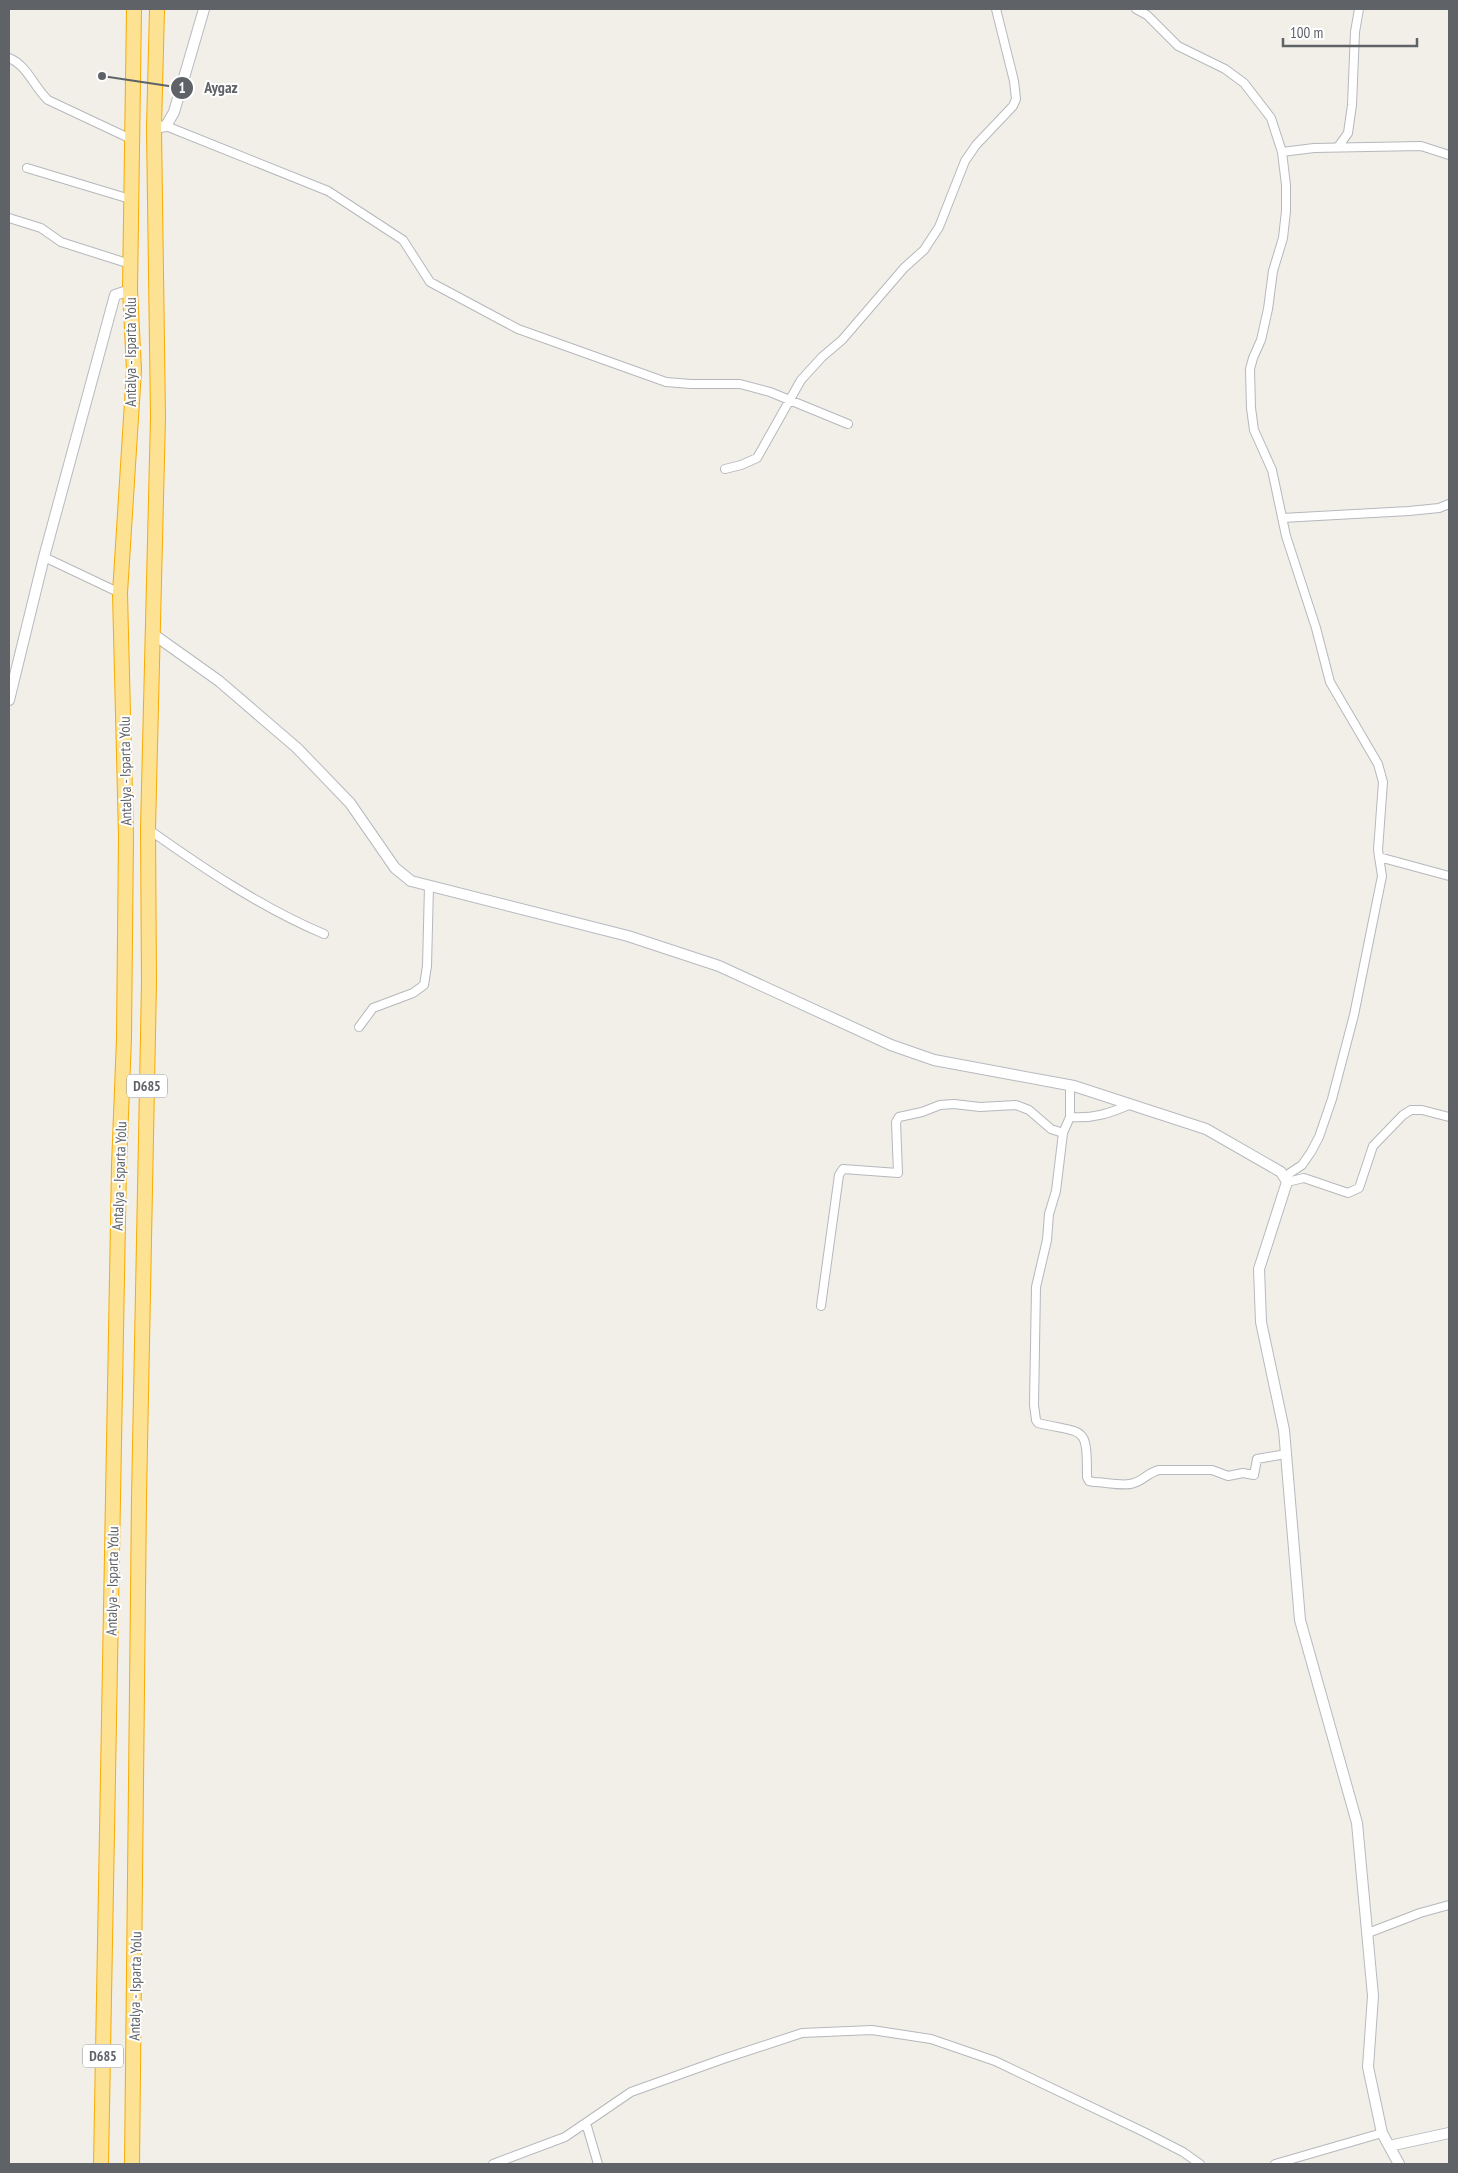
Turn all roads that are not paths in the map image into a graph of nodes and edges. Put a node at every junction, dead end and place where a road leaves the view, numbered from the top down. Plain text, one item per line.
1 (134, 9) edge
2 (157, 9) edge
3 (204, 9) edge
4 (996, 9) edge
5 (1136, 9) edge
6 (1359, 9) edge
7 (9, 58) edge
8 (160, 127) junction
9 (131, 139) junction
10 (1338, 147) junction
11 (1282, 152) junction
12 (1449, 155) edge
13 (27, 168) dead end
14 (130, 199) junction
15 (9, 218) edge
16 (130, 264) junction
17 (130, 290) junction
18 (789, 400) junction
19 (848, 424) dead end
20 (725, 469) dead end
21 (1449, 504) edge
22 (1282, 518) junction
23 (44, 557) junction
24 (120, 592) junction
25 (153, 634) junction
26 (9, 700) edge
27 (148, 829) junction
28 (1379, 857) junction
29 (1449, 876) edge
30 (429, 886) junction
31 (324, 934) dead end
32 (360, 1027) dead end
33 (1070, 1086) junction
34 (1131, 1104) junction
35 (1070, 1117) junction
36 (1449, 1117) edge
37 (1064, 1133) junction
38 (1285, 1179) junction
39 (821, 1306) dead end
40 (1286, 1454) junction
41 (1449, 1905) edge
42 (1368, 1933) junction
43 (586, 2123) junction
44 (1382, 2132) junction
45 (1449, 2133) edge
46 (1389, 2146) junction
47 (101, 2164) edge
48 (132, 2164) edge
49 (493, 2164) edge
50 (598, 2164) edge
51 (1200, 2164) edge
52 (1275, 2164) edge
53 (1399, 2164) edge

1 - 9 highway, Antalya - Isparta Yolu / D685
2 - 8 highway, Antalya - Isparta Yolu / D685
3 - 8 street
4 - 18 street
5 - 11 street
6 - 10 street
7 - 9 street
8 - 18 street
8 - 25 highway, Antalya - Isparta Yolu / D685
9 - 14 highway, Antalya - Isparta Yolu / D685
10 - 11 street
10 - 12 street
11 - 22 street
13 - 14 street
14 - 16 highway, Antalya - Isparta Yolu / D685
15 - 16 street
16 - 17 highway, Antalya - Isparta Yolu / D685
17 - 23 street
17 - 24 highway, Antalya - Isparta Yolu / D685
18 - 19 street
18 - 20 street
21 - 22 street
22 - 28 street
23 - 24 street
23 - 26 street
24 - 47 highway, Antalya - Isparta Yolu / D685
25 - 27 highway, Antalya - Isparta Yolu / D685
25 - 30 street
27 - 31 street
27 - 48 highway, Antalya - Isparta Yolu / D685
28 - 29 street
28 - 38 street
30 - 32 street
30 - 33 street
33 - 34 street
33 - 35 street
34 - 35 street
34 - 38 street
35 - 37 street
36 - 38 street
37 - 39 street
37 - 40 street
38 - 40 street
40 - 42 street
41 - 42 street
42 - 44 street
43 - 49 street
43 - 50 street
43 - 51 street
44 - 46 street
44 - 52 street
45 - 46 street
46 - 53 street

